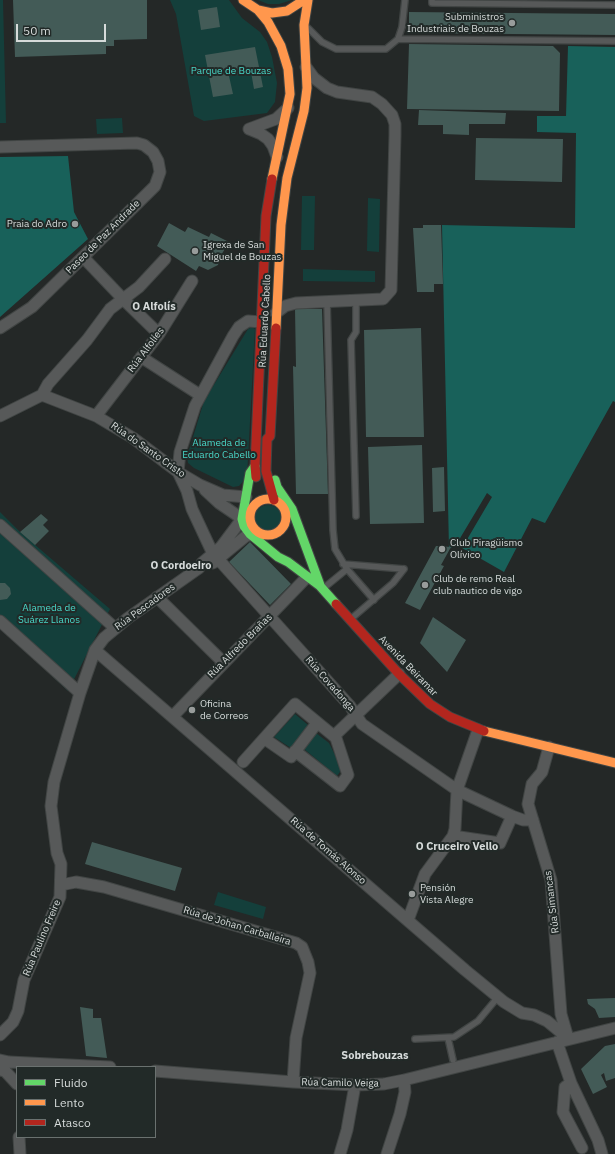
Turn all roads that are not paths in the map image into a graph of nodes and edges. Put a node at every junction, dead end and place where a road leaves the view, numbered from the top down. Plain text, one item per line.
1 (243, 0) edge
2 (304, 0) edge
3 (308, 0) edge
4 (405, 0) edge
5 (432, 0) edge
6 (615, 5) edge
7 (258, 10) junction
8 (304, 25) junction
9 (398, 39) junction
10 (615, 41) edge
11 (306, 67) junction
12 (288, 107) junction
13 (0, 147) edge
14 (277, 160) junction
15 (83, 257) junction
16 (165, 259) dead end
17 (192, 281) dead end
18 (124, 300) junction
19 (356, 301) junction
20 (327, 302) junction
21 (276, 313) junction
22 (261, 322) junction
23 (0, 328) edge
24 (159, 334) junction
25 (141, 357) junction
26 (42, 395) junction
27 (200, 396) junction
28 (0, 416) edge
29 (96, 416) junction
30 (270, 436) junction
31 (178, 472) junction
32 (200, 485) junction
33 (249, 498) junction
34 (270, 500) junction
35 (251, 509) junction
36 (356, 516) dead end
37 (286, 518) junction
38 (0, 525) edge
39 (253, 529) junction
40 (216, 557) junction
41 (288, 562) junction
42 (310, 562) junction
43 (345, 566) junction
44 (307, 577) junction
45 (321, 587) junction
46 (157, 597) junction
47 (374, 600) junction
48 (270, 616) junction
49 (350, 620) junction
50 (0, 621) edge
51 (115, 628) junction
52 (95, 650) junction
53 (223, 662) junction
54 (399, 674) junction
55 (80, 693) junction
56 (356, 715) junction
57 (173, 716) junction
58 (317, 722) junction
59 (478, 730) junction
60 (335, 737) junction
61 (264, 739) junction
62 (549, 747) junction
63 (296, 751) junction
64 (243, 762) dead end
65 (615, 763) edge
66 (457, 790) junction
67 (512, 816) junction
68 (533, 820) junction
69 (453, 836) junction
70 (61, 885) junction
71 (408, 920) junction
72 (498, 997) junction
73 (615, 1028) edge
74 (0, 1035) edge
75 (448, 1038) junction
76 (568, 1038) junction
77 (415, 1039) dead end
78 (556, 1042) junction
79 (0, 1060) edge
80 (453, 1060) dead end
81 (90, 1066) edge
82 (0, 1070) edge
83 (156, 1071) edge
84 (404, 1080) junction
85 (293, 1082) junction
86 (16, 1083) edge
87 (571, 1083) junction
88 (355, 1085) junction
89 (19, 1138) edge
90 (582, 1148) dead end
91 (20, 1154) edge
92 (340, 1154) edge
93 (387, 1154) edge
94 (602, 1154) edge

1 - 7 main road
2 - 7 main road
3 - 8 main road, Rúa Eduardo Cabello
4 - 9 lane
5 - 6 lane
7 - 12 main road, Rúa Eduardo Cabello
8 - 9 lane
8 - 11 main road, Rúa Eduardo Cabello
9 - 10 lane
11 - 19 street
11 - 21 main road, Rúa Eduardo Cabello
12 - 14 main road, Rúa Eduardo Cabello
12 - 14 street
13 - 15 street, Paseo de Paz Andrade
14 - 22 main road, Rúa Eduardo Cabello
15 - 18 street
15 - 23 street, Paseo de Paz Andrade
16 - 18 street
17 - 24 street, Rúa Alfolíes
18 - 24 street
18 - 26 street
19 - 20 street
19 - 36 lane
20 - 21 street
20 - 43 lane
21 - 30 main road, Rúa Eduardo Cabello
22 - 27 street
22 - 33 main road, Rúa Eduardo Cabello
24 - 25 street, Rúa Alfolíes
25 - 27 street
25 - 29 street, Rúa Alfolíes
26 - 28 street
26 - 29 street, Rúa do Santo Cristo
27 - 31 street
29 - 31 street, Rúa do Santo Cristo
30 - 34 main road, Rúa Eduardo Cabello
30 - 42 main road
31 - 32 street, Rúa do Santo Cristo
31 - 40 street, Rúa Covadonga
32 - 33 street, Rúa do Santo Cristo
32 - 39 street, Rúa do Santo Cristo
33 - 34 main road, Rúa do Santo Cristo
33 - 35 main road, Rúa Eduardo Cabello
33 - 39 main road, Rúa Eduardo Cabello
34 - 35 main road
34 - 37 main road, Avenida Beiramar
35 - 39 main road, Rúa Eduardo Cabello
37 - 39 main road
37 - 42 main road, Avenida Beiramar
38 - 51 street
39 - 40 street, Rúa Pescadores
39 - 40 street, Rúa Pescadores
39 - 41 main road, Avenida Beiramar
39 - 41 main road, Avenida Beiramar
40 - 46 street, Rúa Pescadores
40 - 48 street, Rúa Covadonga
41 - 44 main road, Avenida Beiramar
42 - 45 main road, Avenida Beiramar
43 - 45 lane
43 - 47 lane
43 - 47 lane
44 - 45 main road, Avenida Beiramar
44 - 48 street, Rúa Alfredo Brañas
45 - 49 main road, Avenida Beiramar
46 - 51 street, Rúa Pescadores
46 - 53 street
47 - 49 lane
48 - 53 street, Rúa Alfredo Brañas
48 - 56 street, Rúa Covadonga
49 - 54 main road, Avenida Beiramar
50 - 55 street
51 - 52 street, Rúa Pescadores
52 - 55 street, Rúa Paulino Freire
52 - 57 street, Rúa de Tomás Alonso
53 - 57 street, Rúa Alfredo Brañas
54 - 56 street
54 - 59 main road, Avenida Beiramar
55 - 70 street, Rúa Paulino Freire
56 - 60 street
56 - 66 street, Rúa Covadonga
57 - 71 street, Rúa de Tomás Alonso
58 - 60 street
58 - 61 street
58 - 63 street
59 - 62 main road, Avenida Beiramar
59 - 66 street
60 - 63 street
61 - 63 street
61 - 64 street
62 - 65 main road, Avenida Beiramar
62 - 68 street, Rúa Simancas
66 - 67 street, Rúa Covadonga
66 - 69 street
67 - 68 street, Rúa Covadonga
67 - 69 street
68 - 76 street, Rúa Simancas
69 - 71 street
70 - 74 street, Rúa Paulino Freire
70 - 85 street, Rúa de Johan Carballeira
71 - 72 street, Rúa de Tomás Alonso
72 - 75 lane
72 - 76 street, Rúa de Tomás Alonso
73 - 76 street, Rúa Camilo Veiga
75 - 77 lane
75 - 80 lane
76 - 78 street, Rúa Camilo Veiga
78 - 84 street, Rúa Camilo Veiga
78 - 87 street
79 - 81 street
82 - 86 street
83 - 85 street, Rúa Camilo Veiga
84 - 88 street, Rúa Camilo Veiga
84 - 93 street
85 - 88 street, Rúa Camilo Veiga
87 - 90 street
87 - 94 street
88 - 92 street
89 - 91 street

